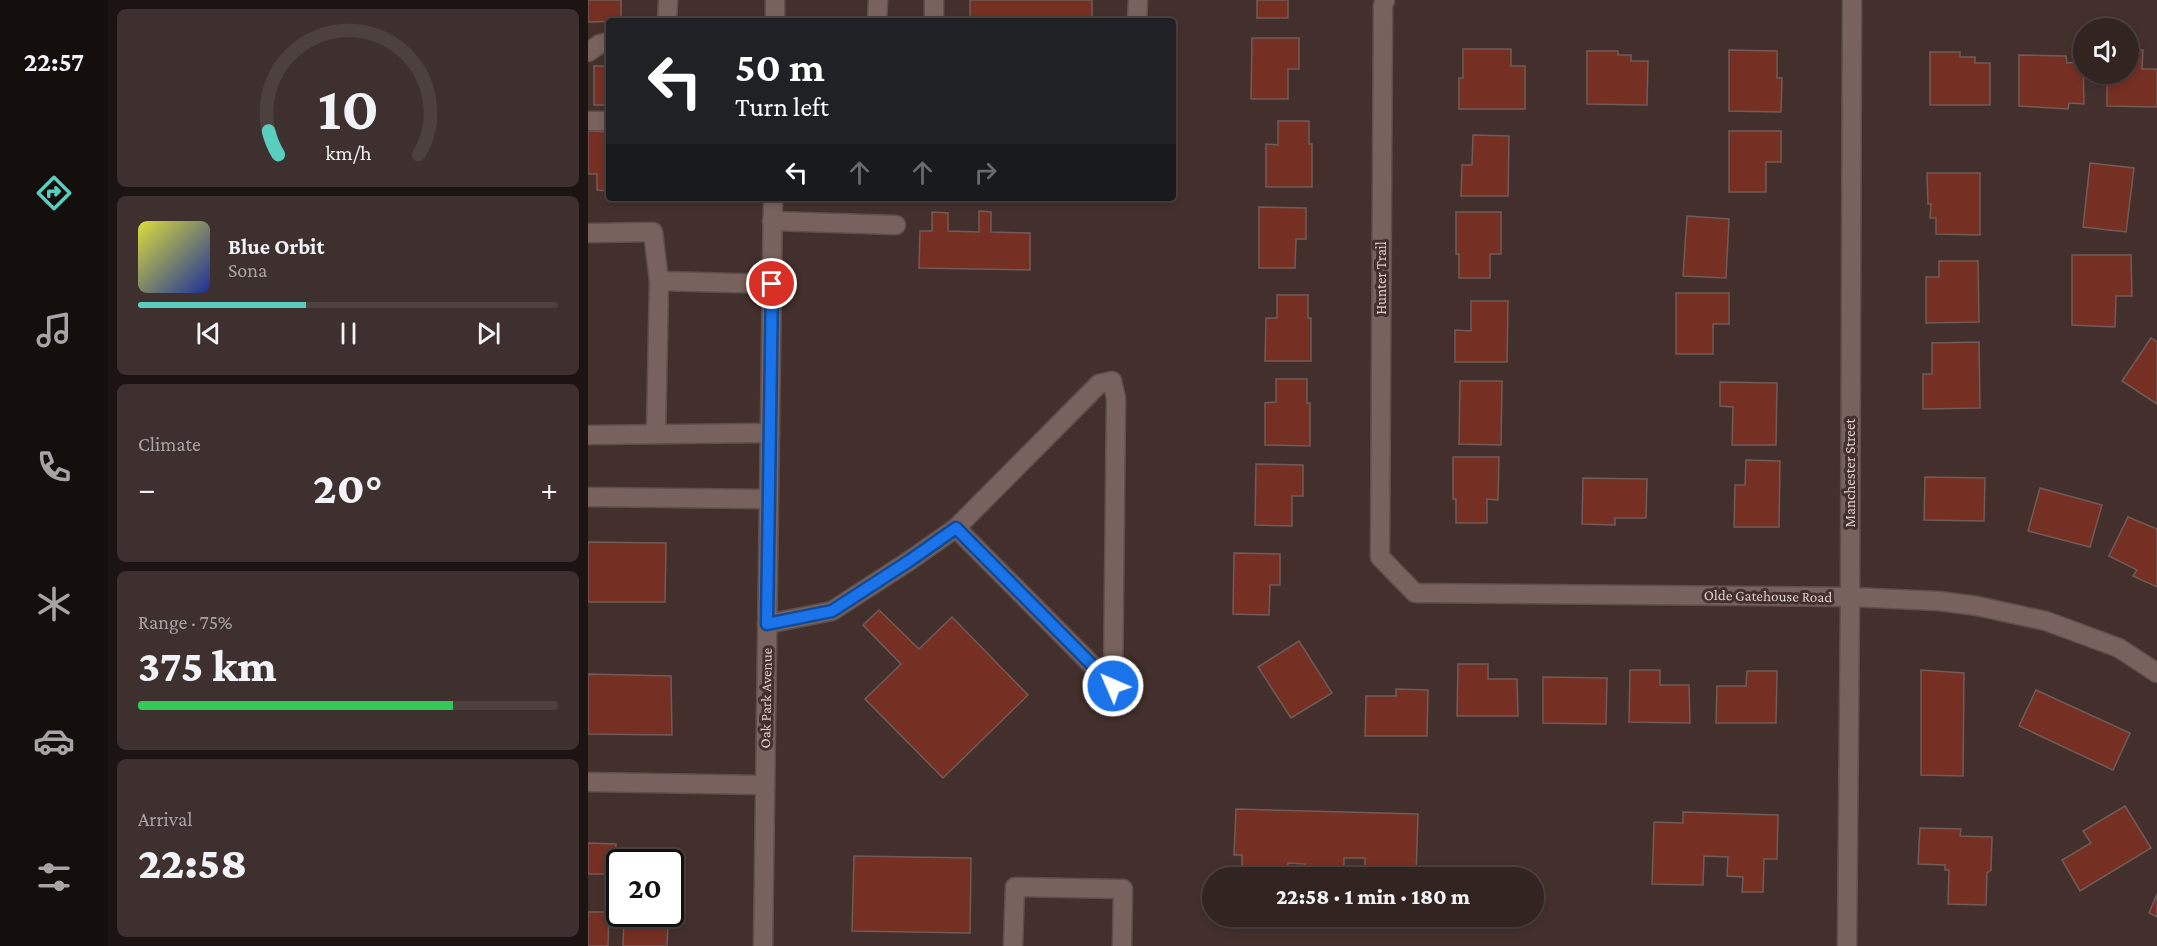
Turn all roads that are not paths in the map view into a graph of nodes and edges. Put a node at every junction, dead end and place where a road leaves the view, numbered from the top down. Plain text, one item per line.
1 (668, 0) edge
2 (775, 0) edge
3 (878, 0) edge
4 (934, 0) edge
5 (1138, 0) edge
6 (1385, 0) edge
7 (1852, 0) edge
8 (667, 18) edge
9 (775, 18) edge
10 (877, 18) edge
11 (934, 18) edge
12 (1137, 18) edge
13 (606, 43) edge
14 (588, 52) edge
15 (588, 121) edge
16 (606, 121) edge
17 (773, 201) edge
18 (772, 221) junction
19 (896, 225) dead end
20 (588, 233) edge
21 (659, 281) junction
22 (772, 284) junction
23 (770, 433) junction
24 (656, 434) junction
25 (588, 435) edge
26 (588, 497) edge
27 (769, 498) junction
28 (956, 528) junction
29 (1380, 557) joint
30 (1850, 597) junction
31 (767, 624) junction
32 (2157, 673) edge
33 (588, 782) edge
34 (765, 785) junction
35 (763, 946) edge
36 (1013, 946) edge
37 (1122, 946) edge
38 (1846, 946) edge

1 - 8 street
2 - 9 street
3 - 10 street
4 - 11 street
5 - 12 street
6 - 29 street, Hunter Trail
7 - 30 street, Manchester Street
13 - 14 street
15 - 16 street
17 - 18 street, Oak Park Avenue
18 - 19 street
18 - 22 street, Oak Park Avenue
20 - 21 street
21 - 22 street
21 - 24 street
22 - 23 street, Oak Park Avenue
23 - 24 street
23 - 27 street, Oak Park Avenue
24 - 25 street
26 - 27 street
27 - 31 street, Oak Park Avenue
28 - 28 street
28 - 31 street
29 - 30 street, Olde Gatehouse Road
30 - 32 street, Olde Gatehouse Road
30 - 38 street, Manchester Street
31 - 34 street, Oak Park Avenue
33 - 34 street
34 - 35 street, Oak Park Avenue
36 - 37 street

